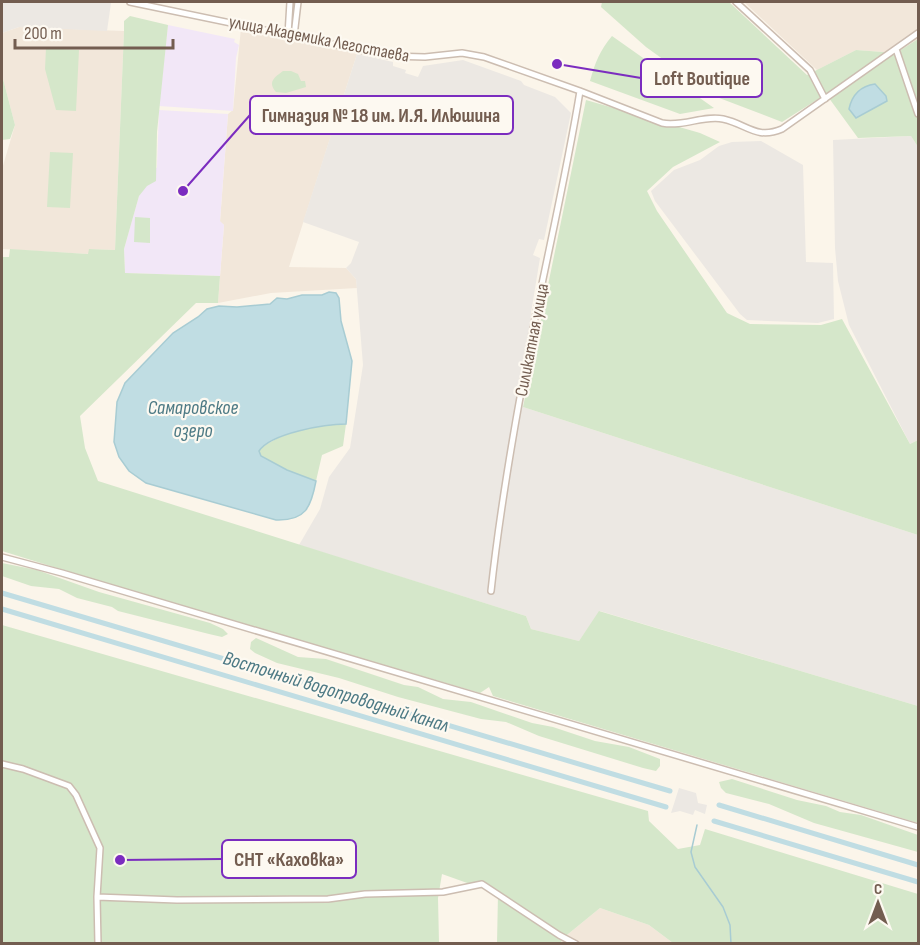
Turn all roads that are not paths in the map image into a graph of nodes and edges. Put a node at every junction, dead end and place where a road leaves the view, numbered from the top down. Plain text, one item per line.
1 (130, 2) edge
2 (290, 2) edge
3 (297, 2) edge
4 (736, 2) edge
5 (918, 33) edge
6 (291, 36) junction
7 (896, 49) junction
8 (580, 91) junction
9 (825, 99) junction
10 (918, 114) edge
11 (2, 557) edge
12 (491, 591) dead end
13 (2, 764) edge
14 (918, 827) edge
15 (97, 897) junction
16 (98, 944) edge
17 (576, 944) edge

1 - 6 street, улица Академика Легостаева
2 - 6 street
3 - 6 street
4 - 9 street
5 - 7 street
6 - 8 street, улица Академика Легостаева
7 - 9 street
7 - 10 street
8 - 9 street, улица Академика Легостаева
8 - 12 street, Силикатная улица
11 - 14 street
13 - 15 street
15 - 16 street
15 - 17 street

